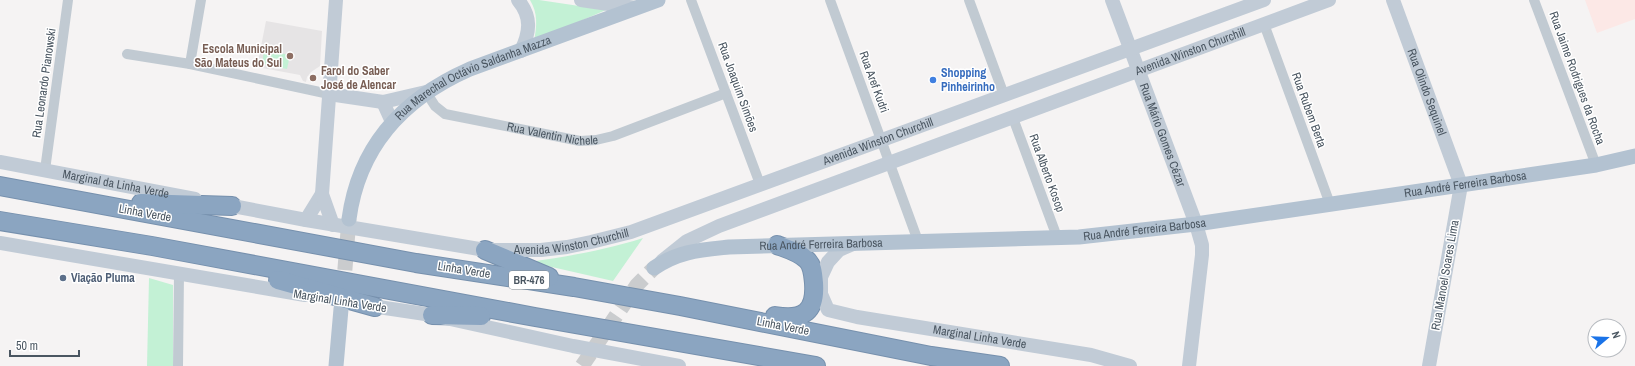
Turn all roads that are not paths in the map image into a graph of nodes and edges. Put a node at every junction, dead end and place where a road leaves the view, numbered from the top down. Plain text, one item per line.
1 (68, 0) edge
2 (201, 0) edge
3 (336, 0) edge
4 (518, 0) edge
5 (581, 0) edge
6 (658, 0) edge
7 (692, 0) edge
8 (830, 0) edge
9 (969, 0) edge
10 (1112, 0) edge
11 (1329, 0) edge
12 (1393, 0) edge
13 (1534, 0) edge
14 (1258, 1) edge
15 (636, 8) junction
16 (1264, 24) junction
17 (1130, 49) junction
18 (521, 51) junction
19 (128, 54) dead end
20 (190, 64) junction
21 (1138, 70) junction
22 (426, 92) junction
23 (726, 93) junction
24 (328, 94) junction
25 (1004, 95) junction
26 (383, 102) junction
27 (1013, 118) junction
28 (392, 122) junction
29 (881, 140) junction
30 (1635, 156) edge
31 (0, 162) edge
32 (890, 163) junction
33 (1596, 165) junction
34 (45, 170) junction
35 (760, 184) junction
36 (1461, 185) junction
37 (0, 186) edge
38 (322, 194) junction
39 (58, 197) junction
40 (1330, 204) junction
41 (232, 206) junction
42 (349, 219) tunnel mouth
43 (306, 220) junction
44 (0, 221) edge
45 (1196, 224) junction
46 (333, 225) junction
47 (1057, 237) junction
48 (918, 241) junction
49 (0, 243) edge
50 (855, 243) junction
51 (777, 245) junction
52 (152, 246) junction
53 (485, 250) junction
54 (654, 268) joint
55 (179, 273) junction
56 (574, 287) junction
57 (680, 306) junction
58 (375, 307) junction
59 (341, 309) tunnel mouth
60 (432, 315) junction
61 (535, 317) junction
62 (178, 366) edge
63 (336, 366) edge
64 (679, 366) edge
65 (816, 366) edge
66 (1000, 366) edge
67 (1130, 366) edge
68 (1189, 366) edge
69 (1429, 366) edge

1 - 34 street, Rua Leonardo Pianowski
2 - 20 street
3 - 24 street
4 - 18 street
5 - 15 street
6 - 15 main road, Rua Marechal Octávio Saldanha Mazza
7 - 23 street, Rua Joaquim Simões
8 - 29 street, Rua Aref Kudri
9 - 25 street
10 - 17 street, Rua Mário Gomes Cézar
11 - 16 street, Avenida Winston Churchill
12 - 36 street, Rua Olindo Sequinel
13 - 33 street, Rua Jaime Rodrigues da Rocha
14 - 17 street, Avenida Winston Churchill
15 - 18 main road, Rua Marechal Octávio Saldanha Mazza
16 - 21 street, Avenida Winston Churchill
16 - 40 street, Rua Rubem Berta
17 - 21 street, Rua Mário Gomes Cézar
17 - 25 street, Avenida Winston Churchill
18 - 22 main road, Rua Marechal Octávio Saldanha Mazza
19 - 20 street
20 - 24 street
21 - 27 street, Avenida Winston Churchill
21 - 45 street, Rua Mário Gomes Cézar
22 - 23 street, Rua Valentin Nichele
22 - 26 street
22 - 28 main road, Rua Marechal Octávio Saldanha Mazza
23 - 35 street, Rua Joaquim Simões
24 - 26 street
24 - 38 street
25 - 29 street, Avenida Winston Churchill
26 - 28 street
27 - 32 street, Avenida Winston Churchill
27 - 47 street, Rua Alberto Kosop
28 - 42 main road, Rua Marechal Octávio Saldanha Mazza
29 - 32 street, Rua Aref Kudri
29 - 35 street, Avenida Winston Churchill
30 - 33 main road, Rua André Ferreira Barbosa
31 - 34 street, Marginal da Linha Verde
32 - 48 street, Rua Aref Kudri
32 - 54 street, Avenida Winston Churchill
33 - 36 main road, Rua André Ferreira Barbosa
34 - 41 street, Marginal da Linha Verde
35 - 53 street, Avenida Winston Churchill
36 - 40 main road, Rua André Ferreira Barbosa
36 - 69 street, Rua Manoel Soares Lima
37 - 39 highway, Linha Verde / BR-476
38 - 43 street
38 - 46 street
39 - 41 highway
39 - 56 highway, Linha Verde / BR-476
40 - 45 main road, Rua André Ferreira Barbosa
41 - 43 street
43 - 46 street
44 - 52 highway
45 - 47 main road, Rua André Ferreira Barbosa
45 - 68 street, Rua Mário Gomes Cézar
46 - 53 street
47 - 48 main road, Rua André Ferreira Barbosa
48 - 50 main road, Rua André Ferreira Barbosa
49 - 55 street, Marginal Linha Verde
50 - 51 main road, Rua André Ferreira Barbosa
50 - 67 street, Marginal Linha Verde
51 - 54 main road, Rua André Ferreira Barbosa
51 - 57 highway
52 - 58 highway
52 - 61 highway
53 - 56 highway
55 - 58 street, Marginal Linha Verde
55 - 62 street
56 - 57 highway, Linha Verde / BR-476
57 - 66 highway, Linha Verde / BR-476
58 - 60 street, Marginal Linha Verde
59 - 63 main road
60 - 61 highway
60 - 64 street, Marginal Linha Verde
61 - 65 highway

